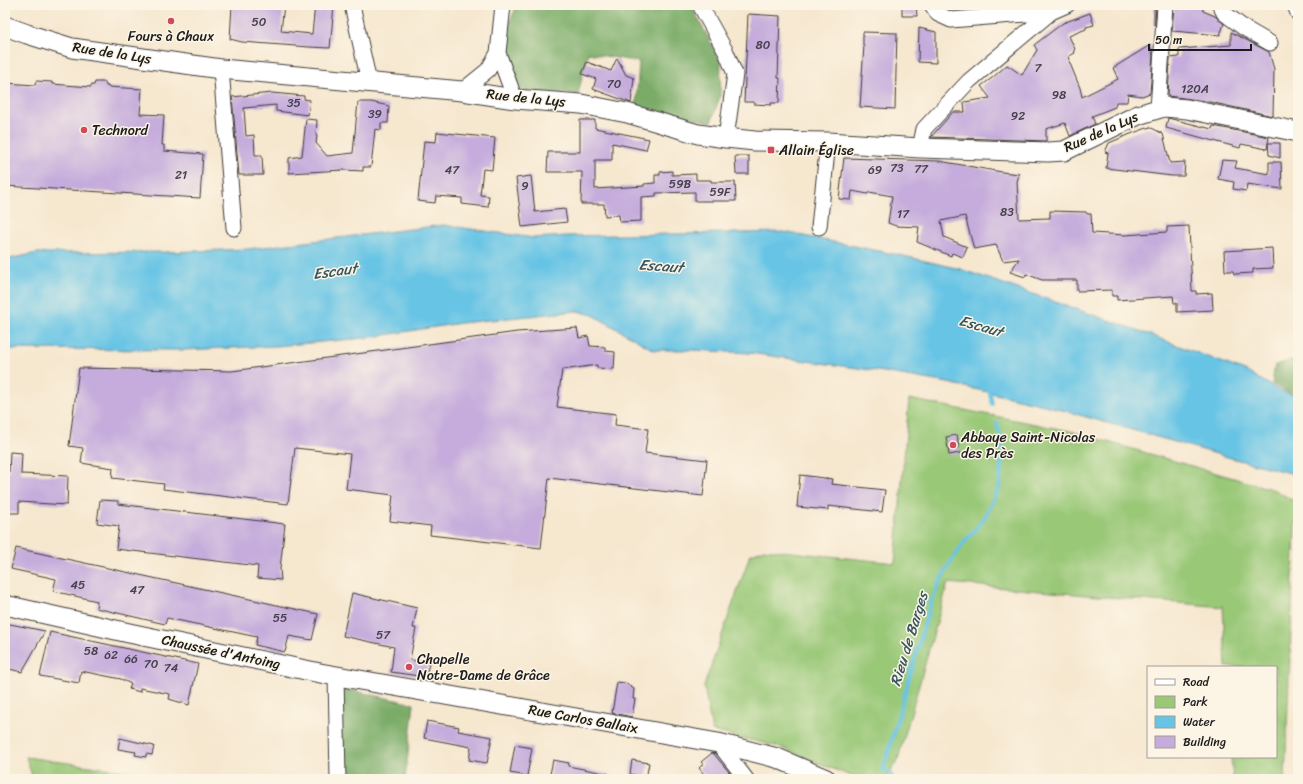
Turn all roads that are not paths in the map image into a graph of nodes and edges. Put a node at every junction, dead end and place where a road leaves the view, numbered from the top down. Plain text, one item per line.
1 (352, 5) edge
2 (503, 5) edge
3 (700, 5) edge
4 (932, 5) edge
5 (1067, 5) edge
6 (1165, 5) edge
7 (1220, 5) edge
8 (1295, 5) edge
9 (1051, 12) junction
10 (1298, 13) edge
11 (5, 26) edge
12 (1270, 43) dead end
13 (498, 53) junction
14 (221, 69) junction
15 (369, 82) junction
16 (462, 90) junction
17 (515, 99) junction
18 (1158, 109) junction
19 (1298, 132) edge
20 (726, 138) junction
21 (828, 142) junction
22 (920, 148) junction
23 (819, 227) dead end
24 (234, 228) dead end
25 (5, 605) edge
26 (336, 675) junction
27 (718, 743) junction
28 (338, 779) edge
29 (746, 779) edge
30 (826, 779) edge

1 - 15 street
2 - 13 street
3 - 20 street
4 - 9 street
5 - 9 street
6 - 18 street
7 - 12 street
8 - 10 street
9 - 22 street
11 - 14 main road, Rue de la Lys
13 - 16 street
13 - 17 street
14 - 15 main road, Rue de la Lys
14 - 24 street
15 - 16 main road, Rue de la Lys
16 - 17 main road, Rue de la Lys
17 - 20 main road, Rue de la Lys
18 - 19 main road, Rue de la Lys
18 - 22 main road, Rue de la Lys
20 - 21 main road, Rue de la Lys
21 - 22 main road, Rue de la Lys
21 - 23 street
25 - 26 main road, Chaussée d'Antoing
26 - 27 main road, Rue Carlos Gallaix
26 - 28 street
27 - 29 street
27 - 30 main road, Rue Carlos Gallaix

